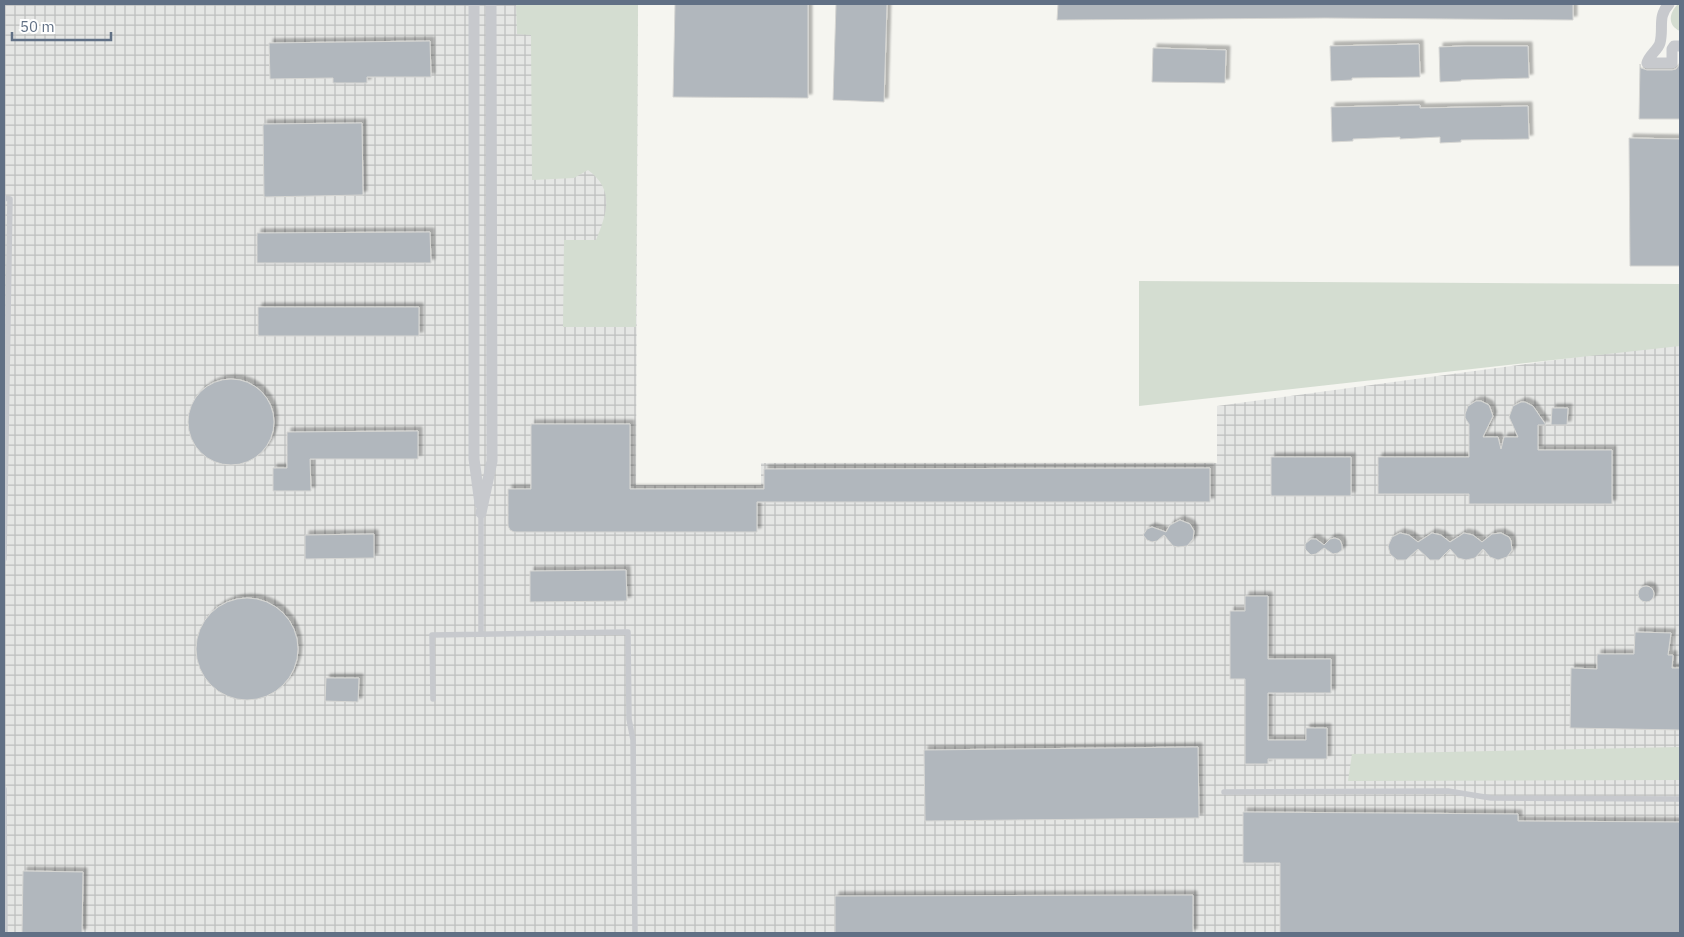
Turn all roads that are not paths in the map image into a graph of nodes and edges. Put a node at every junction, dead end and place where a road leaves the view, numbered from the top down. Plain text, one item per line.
1 (474, 4) edge
2 (491, 4) edge
3 (1669, 4) edge
4 (1680, 46) edge
5 (4, 198) edge
6 (481, 513) junction
7 (4, 559) edge
8 (481, 634) junction
9 (433, 699) dead end
10 (4, 789) edge
11 (1224, 792) dead end
12 (1680, 799) edge
13 (5, 933) edge
14 (635, 933) edge

1 - 6 street
2 - 6 street
3 - 4 street
5 - 7 lane
6 - 8 lane
8 - 9 lane
8 - 14 lane
10 - 13 lane
11 - 12 lane

